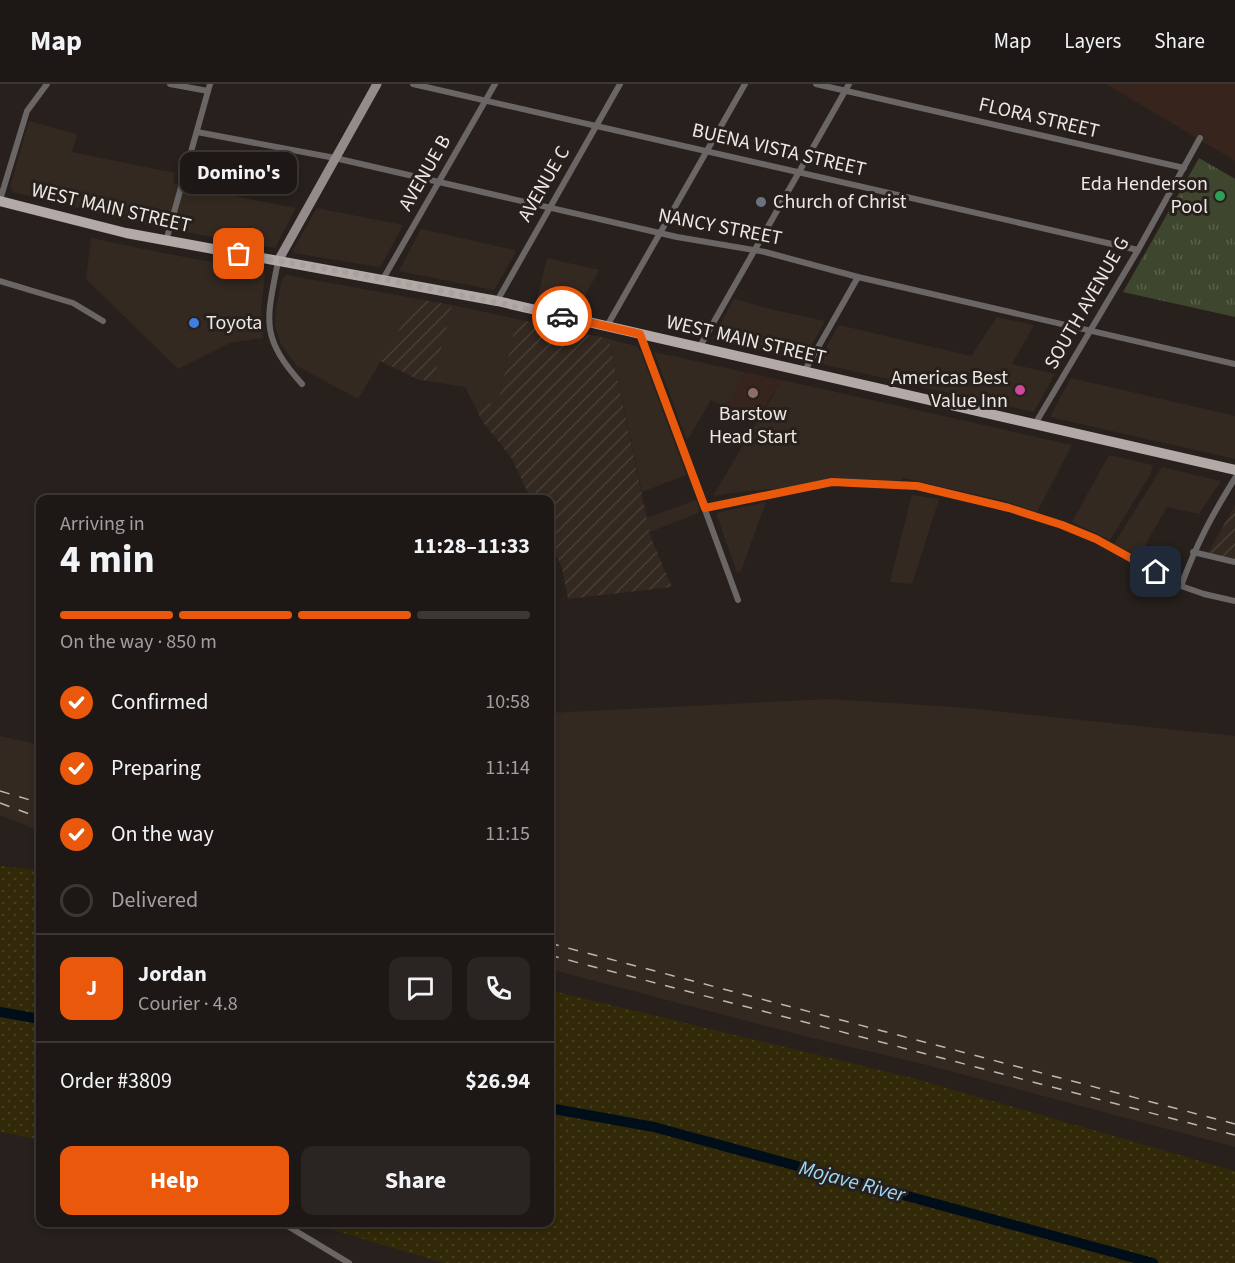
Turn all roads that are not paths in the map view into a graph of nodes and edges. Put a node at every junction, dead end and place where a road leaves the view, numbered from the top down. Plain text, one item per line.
1 (47, 84) edge
2 (170, 84) edge
3 (377, 84) edge
4 (412, 84) edge
5 (495, 84) edge
6 (620, 84) edge
7 (745, 84) edge
8 (816, 84) edge
9 (849, 84) edge
10 (209, 88) edge
11 (846, 91) junction
12 (486, 100) junction
13 (596, 126) junction
14 (197, 132) junction
15 (1200, 138) dead end
16 (707, 152) junction
17 (335, 158) junction
18 (1184, 168) junction
19 (798, 171) junction
20 (438, 182) junction
21 (0, 201) edge
22 (550, 207) junction
23 (661, 232) junction
24 (166, 241) junction
25 (754, 250) junction
26 (1138, 250) junction
27 (278, 261) junction
28 (858, 277) junction
29 (383, 279) junction
30 (0, 281) edge
31 (497, 301) junction
32 (103, 321) dead end
33 (607, 326) junction
34 (1091, 331) junction
35 (640, 334) junction
36 (699, 348) junction
37 (1235, 364) edge
38 (804, 372) junction
39 (302, 384) dead end
40 (1035, 424) junction
41 (1235, 470) edge
42 (1235, 478) edge
43 (705, 508) junction
44 (1193, 552) junction
45 (1235, 562) edge
46 (1180, 586) junction
47 (738, 600) dead end
48 (1235, 601) edge
49 (289, 1227) edge
50 (349, 1263) edge

1 - 21 street
2 - 10 street
3 - 17 street
4 - 12 street, BUENA VISTA STREET
5 - 12 street, AVENUE B
6 - 13 street, AVENUE C
7 - 16 street
8 - 11 street, FLORA STREET
9 - 11 street
10 - 14 street
11 - 18 street, FLORA STREET
11 - 19 street
12 - 13 street, BUENA VISTA STREET
12 - 20 street, AVENUE B
13 - 16 street, BUENA VISTA STREET
13 - 22 street, AVENUE C
14 - 17 street, NANCY STREET
14 - 24 street
15 - 18 street, SOUTH AVENUE G
16 - 19 street, BUENA VISTA STREET
16 - 23 street
17 - 20 street, NANCY STREET
17 - 27 street
18 - 26 street, SOUTH AVENUE G
19 - 25 street
19 - 26 street, BUENA VISTA STREET
20 - 22 street, NANCY STREET
20 - 29 street, AVENUE B
21 - 24 main road, WEST MAIN STREET
22 - 23 street, NANCY STREET
22 - 31 street, AVENUE C
23 - 25 street, NANCY STREET
23 - 33 street
24 - 27 main road, WEST MAIN STREET
25 - 28 street, NANCY STREET
25 - 36 street
26 - 34 street, SOUTH AVENUE G
27 - 29 main road, WEST MAIN STREET
27 - 39 street
28 - 34 street, NANCY STREET
28 - 38 street
29 - 31 main road, WEST MAIN STREET
30 - 32 street
31 - 33 main road, WEST MAIN STREET
33 - 35 main road, WEST MAIN STREET
34 - 37 street, NANCY STREET
34 - 40 street, SOUTH AVENUE G
35 - 36 main road, WEST MAIN STREET
35 - 43 street
36 - 38 main road, WEST MAIN STREET
38 - 40 main road, WEST MAIN STREET
40 - 41 main road, WEST MAIN STREET
42 - 44 street
43 - 46 street
43 - 47 street
44 - 45 street
44 - 46 street
46 - 48 street
49 - 50 street

